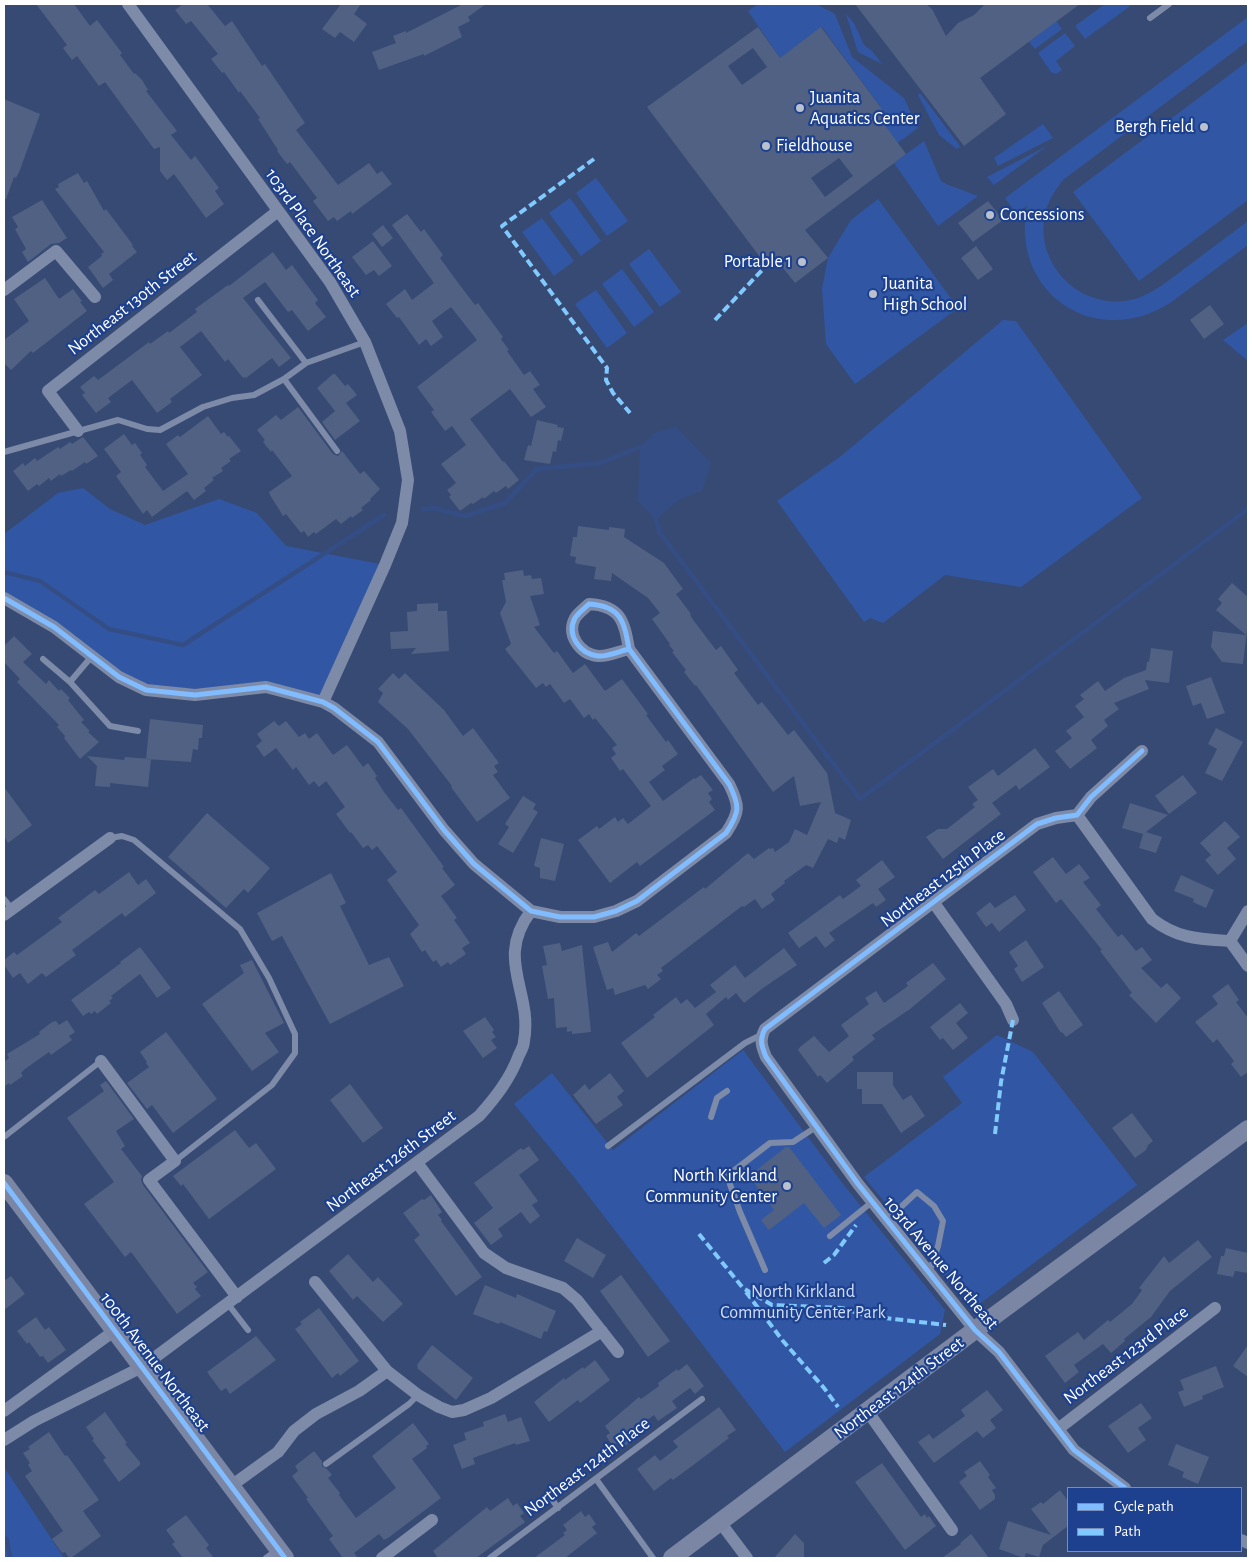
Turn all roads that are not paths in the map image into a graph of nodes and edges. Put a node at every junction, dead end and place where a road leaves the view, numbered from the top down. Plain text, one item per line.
1 (128, 4) edge
2 (1169, 4) edge
3 (1150, 18) dead end
4 (278, 211) junction
5 (4, 290) edge
6 (95, 297) dead end
7 (258, 300) dead end
8 (364, 342) junction
9 (306, 363) junction
10 (284, 379) junction
11 (78, 431) junction
12 (337, 451) dead end
13 (4, 452) edge
14 (4, 598) edge
15 (629, 648) junction
16 (92, 656) junction
17 (43, 659) dead end
18 (70, 682) junction
19 (323, 702) junction
20 (138, 731) dead end
21 (1142, 751) dead end
22 (1077, 816) junction
23 (110, 838) joint
24 (934, 903) junction
25 (6, 908) edge
26 (531, 911) junction
27 (1248, 911) edge
28 (1230, 941) junction
29 (1248, 966) edge
30 (1013, 1020) dead end
31 (761, 1035) junction
32 (101, 1061) joint
33 (727, 1090) dead end
34 (711, 1117) dead end
35 (816, 1127) junction
36 (1248, 1129) edge
37 (4, 1137) edge
38 (608, 1146) dead end
39 (175, 1160) junction
40 (418, 1164) junction
41 (4, 1183) edge
42 (872, 1202) junction
43 (887, 1220) junction
44 (830, 1236) dead end
45 (765, 1270) dead end
46 (929, 1273) junction
47 (315, 1282) dead end
48 (233, 1300) junction
49 (1215, 1308) dead end
50 (248, 1330) dead end
51 (975, 1330) junction
52 (114, 1331) junction
53 (602, 1331) junction
54 (618, 1352) dead end
55 (142, 1367) junction
56 (388, 1371) junction
57 (418, 1395) junction
58 (702, 1399) dead end
59 (4, 1411) edge
60 (868, 1412) junction
61 (1058, 1429) junction
62 (4, 1440) edge
63 (326, 1464) dead end
64 (596, 1480) junction
65 (230, 1486) junction
66 (1124, 1487) edge
67 (549, 1495) dead end
68 (558, 1508) junction
69 (432, 1520) dead end
70 (720, 1522) junction
71 (952, 1530) dead end
72 (276, 1555) edge
73 (382, 1558) edge
74 (490, 1558) edge
75 (653, 1558) edge
76 (672, 1558) edge
77 (747, 1558) edge

1 - 4 street, 103rd Place Northeast
2 - 3 lane
4 - 8 street, 103rd Place Northeast
4 - 11 street, Northeast 130th Street
5 - 6 street
7 - 9 lane
8 - 9 lane
8 - 19 street, 103rd Place Northeast
9 - 10 lane
10 - 11 lane
10 - 12 lane
11 - 13 lane
14 - 16 street
15 - 15 street
15 - 26 street
16 - 18 lane
16 - 19 street
17 - 18 lane
18 - 20 lane
19 - 26 street
21 - 22 street
22 - 24 street, Northeast 125th Place
22 - 28 street
23 - 25 street
23 - 39 lane
24 - 30 street
24 - 31 street, Northeast 125th Place
26 - 40 street, Northeast 126th Street
27 - 28 street
28 - 29 street
31 - 35 street, 103rd Avenue Northeast
31 - 38 lane, Northeast 125th Place
32 - 37 lane
32 - 39 street
33 - 34 lane
35 - 42 street, 103rd Avenue Northeast
35 - 45 lane
36 - 51 main road, Northeast 124th Street
39 - 48 street
40 - 48 street, Northeast 126th Street
40 - 53 street
41 - 52 main road, 100th Avenue Northeast
42 - 43 street, 103rd Avenue Northeast
42 - 44 lane
43 - 46 street, 103rd Avenue Northeast
43 - 46 lane
46 - 51 street, 103rd Avenue Northeast
47 - 56 street
48 - 50 lane
48 - 55 street, Northeast 126th Street
49 - 61 street, Northeast 123rd Place
51 - 60 main road, Northeast 124th Street
51 - 61 street, 103rd Avenue Northeast
52 - 55 main road, 100th Avenue Northeast
52 - 59 street
53 - 54 street
53 - 57 street
55 - 62 street, Northeast 126th Street
55 - 65 main road, 100th Avenue Northeast
56 - 57 street
56 - 65 street
57 - 63 lane
58 - 64 lane, Northeast 124th Place
60 - 70 main road, Northeast 124th Street
60 - 71 street
61 - 66 street, 103rd Avenue Northeast
64 - 68 lane, Northeast 124th Place
64 - 75 lane
65 - 72 main road, 100th Avenue Northeast
67 - 68 lane
68 - 74 lane, Northeast 124th Place
69 - 73 street
70 - 76 main road, Northeast 124th Street
70 - 77 street

